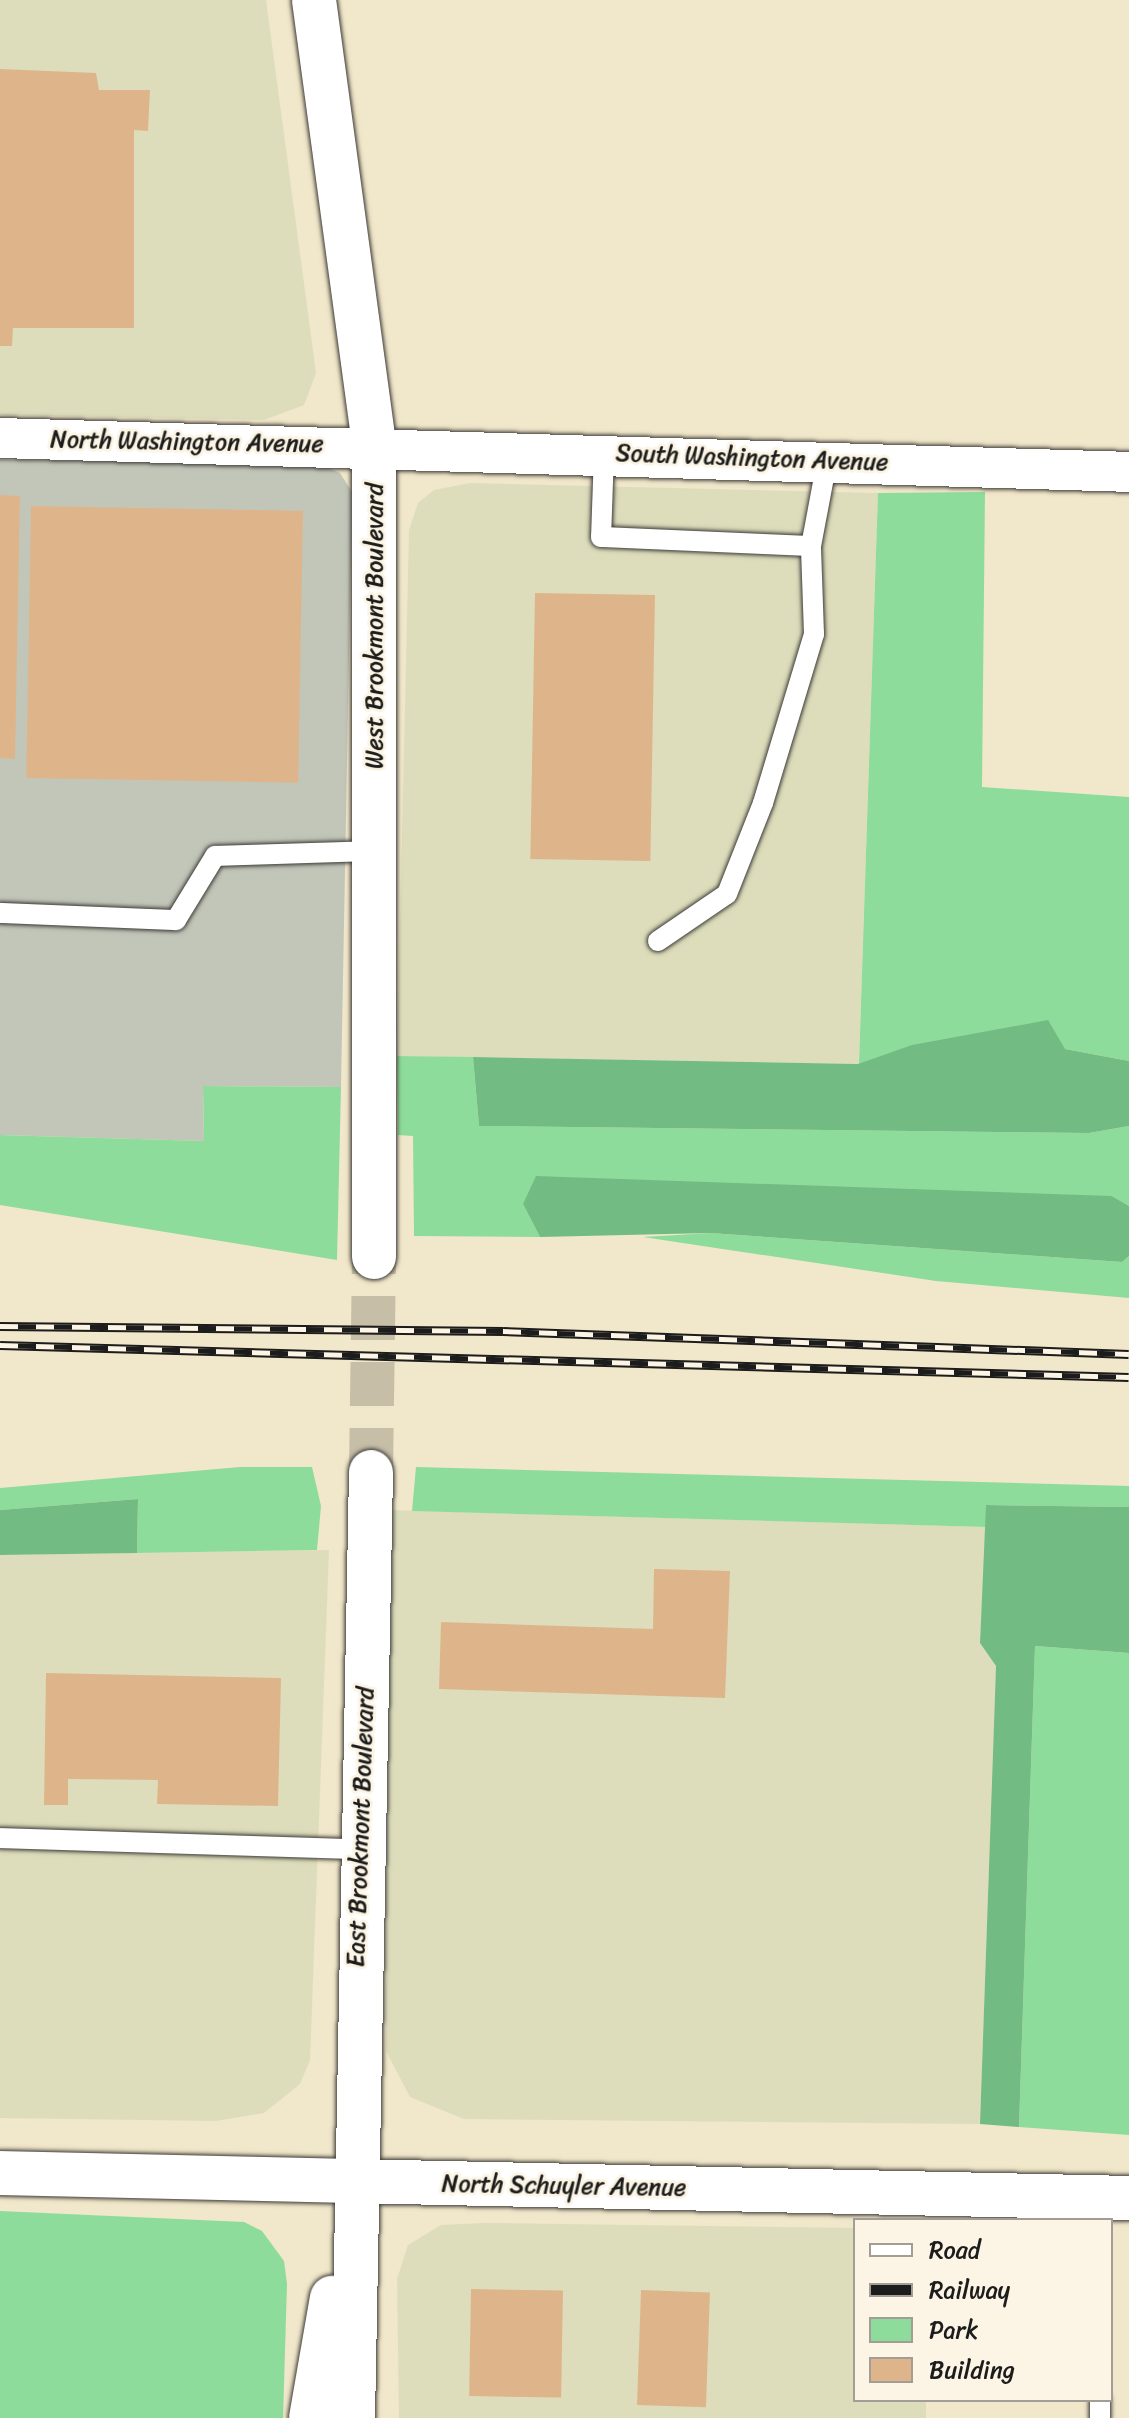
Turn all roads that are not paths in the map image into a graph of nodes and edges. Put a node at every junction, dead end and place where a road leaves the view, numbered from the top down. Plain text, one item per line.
1 (314, 0) edge
2 (0, 438) edge
3 (374, 445) junction
4 (604, 453) junction
5 (827, 461) junction
6 (1129, 472) edge
7 (811, 546) junction
8 (376, 851) junction
9 (0, 913) edge
10 (658, 941) dead end
11 (374, 1257) tunnel mouth
12 (371, 1472) tunnel mouth
13 (0, 1838) edge
14 (360, 1849) junction
15 (0, 2173) edge
16 (352, 2181) junction
17 (1113, 2205) edge
18 (311, 2418) edge
19 (353, 2418) edge

1 - 3 main road, West Brookmont Boulevard
2 - 3 street, North Washington Avenue
3 - 4 street, South Washington Avenue
3 - 8 main road, West Brookmont Boulevard
4 - 5 street, South Washington Avenue
4 - 7 lane
5 - 6 street, South Washington Avenue
5 - 7 lane
7 - 10 lane
8 - 9 lane
8 - 11 main road, West Brookmont Boulevard
12 - 14 main road, East Brookmont Boulevard
13 - 14 lane
14 - 16 main road, East Brookmont Boulevard
15 - 16 main road, North Schuyler Avenue
16 - 17 main road, North Schuyler Avenue
16 - 18 main road, East Brookmont Boulevard
16 - 19 main road, East Brookmont Boulevard

